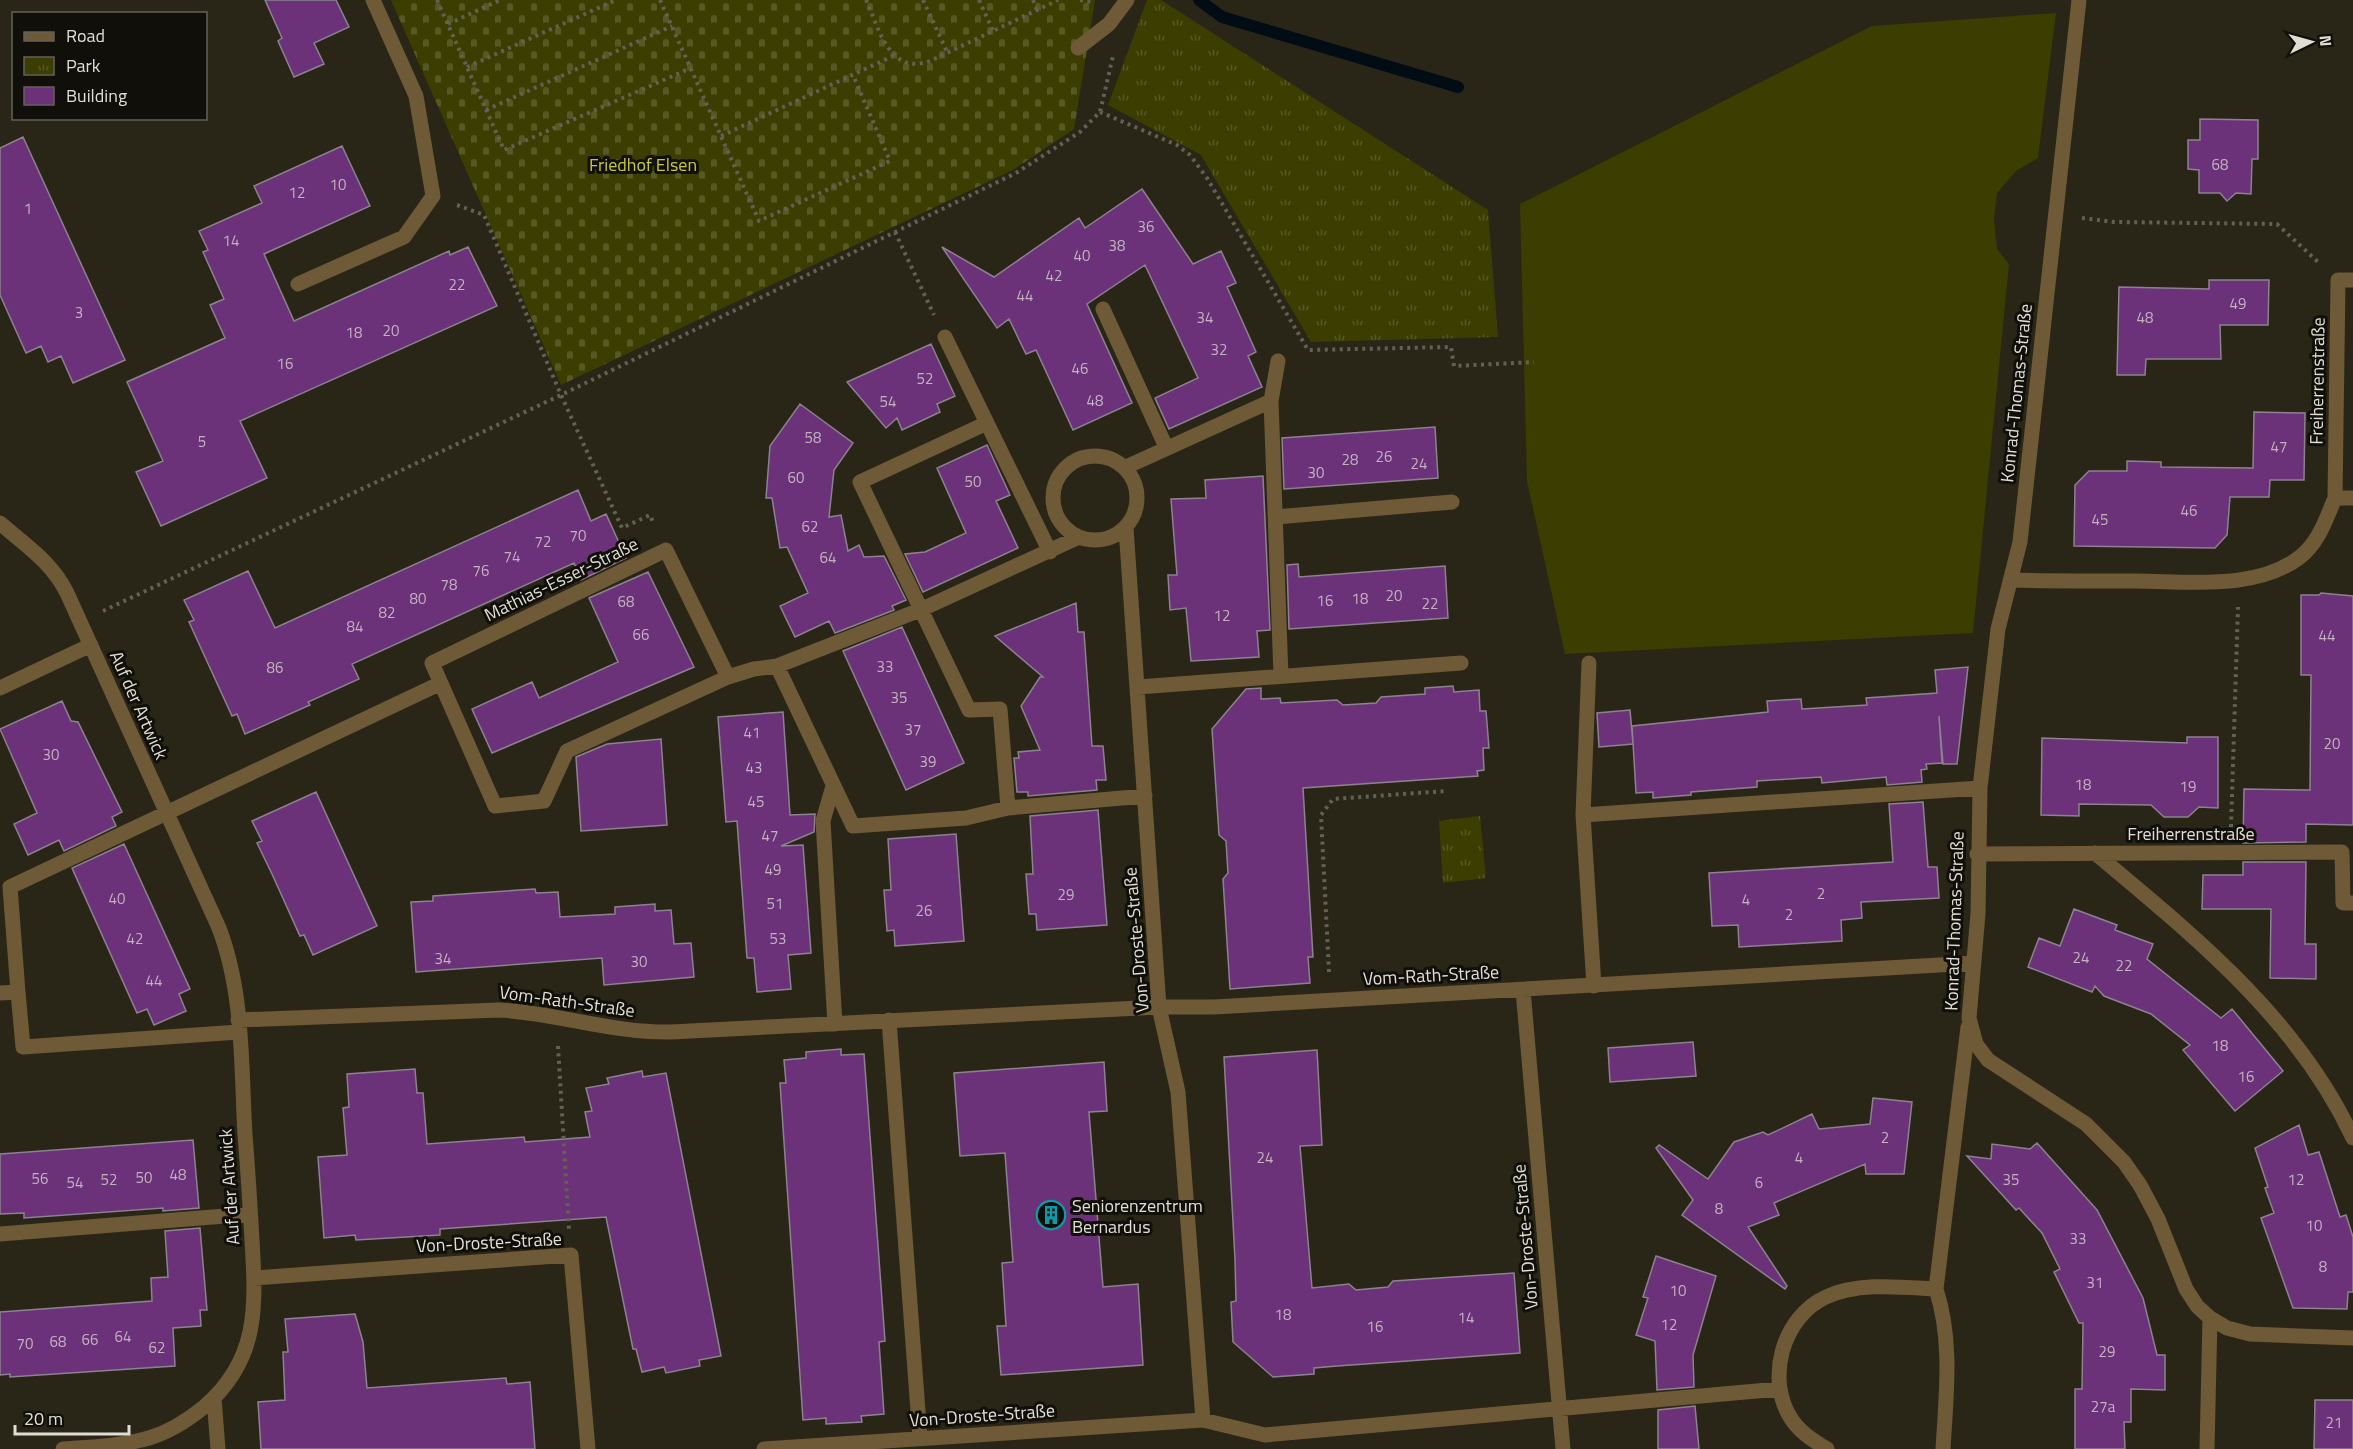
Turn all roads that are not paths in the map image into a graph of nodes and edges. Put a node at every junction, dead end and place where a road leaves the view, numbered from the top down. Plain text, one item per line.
1 (373, 0) edge
2 (2079, 0) edge
3 (1124, 4) edge
4 (1078, 48) dead end
5 (2345, 280) edge
6 (298, 284) dead end
7 (1103, 309) dead end
8 (945, 337) road end
9 (1278, 361) dead end
10 (1271, 401) junction
11 (987, 423) junction
12 (1166, 447) junction
13 (1126, 467) junction
14 (2335, 498) junction
15 (2353, 498) edge
16 (1452, 502) dead end
17 (1276, 517) junction
18 (0, 523) edge
19 (1126, 528) junction
20 (1079, 537) junction
21 (1050, 552) junction
22 (2011, 580) junction
23 (920, 610) junction
24 (91, 645) junction
25 (1461, 663) dead end
26 (1589, 663) dead end
27 (777, 666) junction
28 (728, 676) junction
29 (1281, 676) junction
30 (439, 684) junction
31 (1138, 687) junction
32 (0, 688) edge
33 (833, 786) junction
34 (1980, 788) junction
35 (1145, 796) junction
36 (1008, 808) junction
37 (166, 813) junction
38 (1583, 815) junction
39 (2095, 853) junction
40 (1977, 854) junction
41 (2353, 903) edge
42 (1974, 963) junction
43 (1594, 986) junction
44 (1523, 990) junction
45 (18, 992) junction
46 (0, 993) edge
47 (1159, 1007) junction
48 (1970, 1018) junction
49 (890, 1020) junction
50 (835, 1024) junction
51 (239, 1026) junction
52 (2353, 1138) edge
53 (250, 1214) junction
54 (0, 1234) edge
55 (254, 1278) junction
56 (1936, 1289) junction
57 (2210, 1318) junction
58 (2353, 1338) edge
59 (1779, 1389) junction
60 (214, 1398) junction
61 (1559, 1410) junction
62 (1203, 1420) junction
63 (920, 1438) junction
64 (823, 1447) edge
65 (63, 1449) edge
66 (218, 1449) edge
67 (588, 1449) edge
68 (764, 1449) edge
69 (1563, 1449) edge
70 (1827, 1449) edge
71 (1943, 1449) edge
72 (2207, 1449) edge

1 - 6 street
2 - 22 street, Konrad-Thomas-Straße
3 - 4 street
5 - 14 street, Freiherrenstraße
7 - 12 street
8 - 11 street
9 - 10 street
10 - 12 street
10 - 17 street
11 - 21 street
11 - 23 street
12 - 13 street
13 - 19 street
13 - 20 street
14 - 15 street
14 - 22 street, Freiherrenstraße
16 - 17 street
17 - 29 street
18 - 24 street, Auf der Artwick
19 - 20 street, Mathias-Esser-Straße
19 - 31 street, Von-Droste-Straße
20 - 21 street, Mathias-Esser-Straße
21 - 23 street, Mathias-Esser-Straße
22 - 34 street, Konrad-Thomas-Straße
23 - 27 street, Mathias-Esser-Straße
23 - 36 street
24 - 32 street, Auf der Artwick
24 - 37 street, Auf der Artwick
25 - 29 street
26 - 38 street
27 - 28 street, Mathias-Esser-Straße
27 - 33 street
28 - 30 street, Mathias-Esser-Straße
28 - 30 street, Mathias-Esser-Straße
29 - 31 street
30 - 37 street
31 - 35 street, Von-Droste-Straße
33 - 36 street
33 - 50 street
34 - 38 street
34 - 40 street, Konrad-Thomas-Straße
35 - 36 street
35 - 47 street, Von-Droste-Straße
37 - 45 street
37 - 51 street, Auf der Artwick
38 - 43 street
39 - 40 street, Freiherrenstraße
39 - 41 street, Freiherrenstraße
39 - 52 street
40 - 42 street, Konrad-Thomas-Straße
42 - 43 street, Vom-Rath-Straße
42 - 48 street, Konrad-Thomas-Straße
43 - 44 street, Vom-Rath-Straße
44 - 47 street, Vom-Rath-Straße
44 - 61 street, Von-Droste-Straße
45 - 46 street
45 - 51 street, Vom-Rath-Straße
47 - 49 street, Vom-Rath-Straße
47 - 62 street, Von-Droste-Straße
48 - 56 street
48 - 57 street, Konrad-Thomas-Straße
49 - 50 street, Vom-Rath-Straße
49 - 63 street
50 - 51 street, Vom-Rath-Straße
51 - 53 street, Auf der Artwick
53 - 54 street
53 - 55 street, Auf der Artwick
55 - 60 street, Auf der Artwick
55 - 67 street, Von-Droste-Straße
56 - 59 street
56 - 71 street
57 - 58 street, Konrad-Thomas-Straße
57 - 72 street
59 - 61 street, Von-Droste-Straße
59 - 70 street
60 - 65 street, Auf der Artwick
60 - 66 street
61 - 62 street, Von-Droste-Straße
61 - 69 street, Von-Droste-Straße
62 - 63 street, Von-Droste-Straße
63 - 64 street, Von-Droste-Straße
64 - 68 street, Von-Droste-Straße

